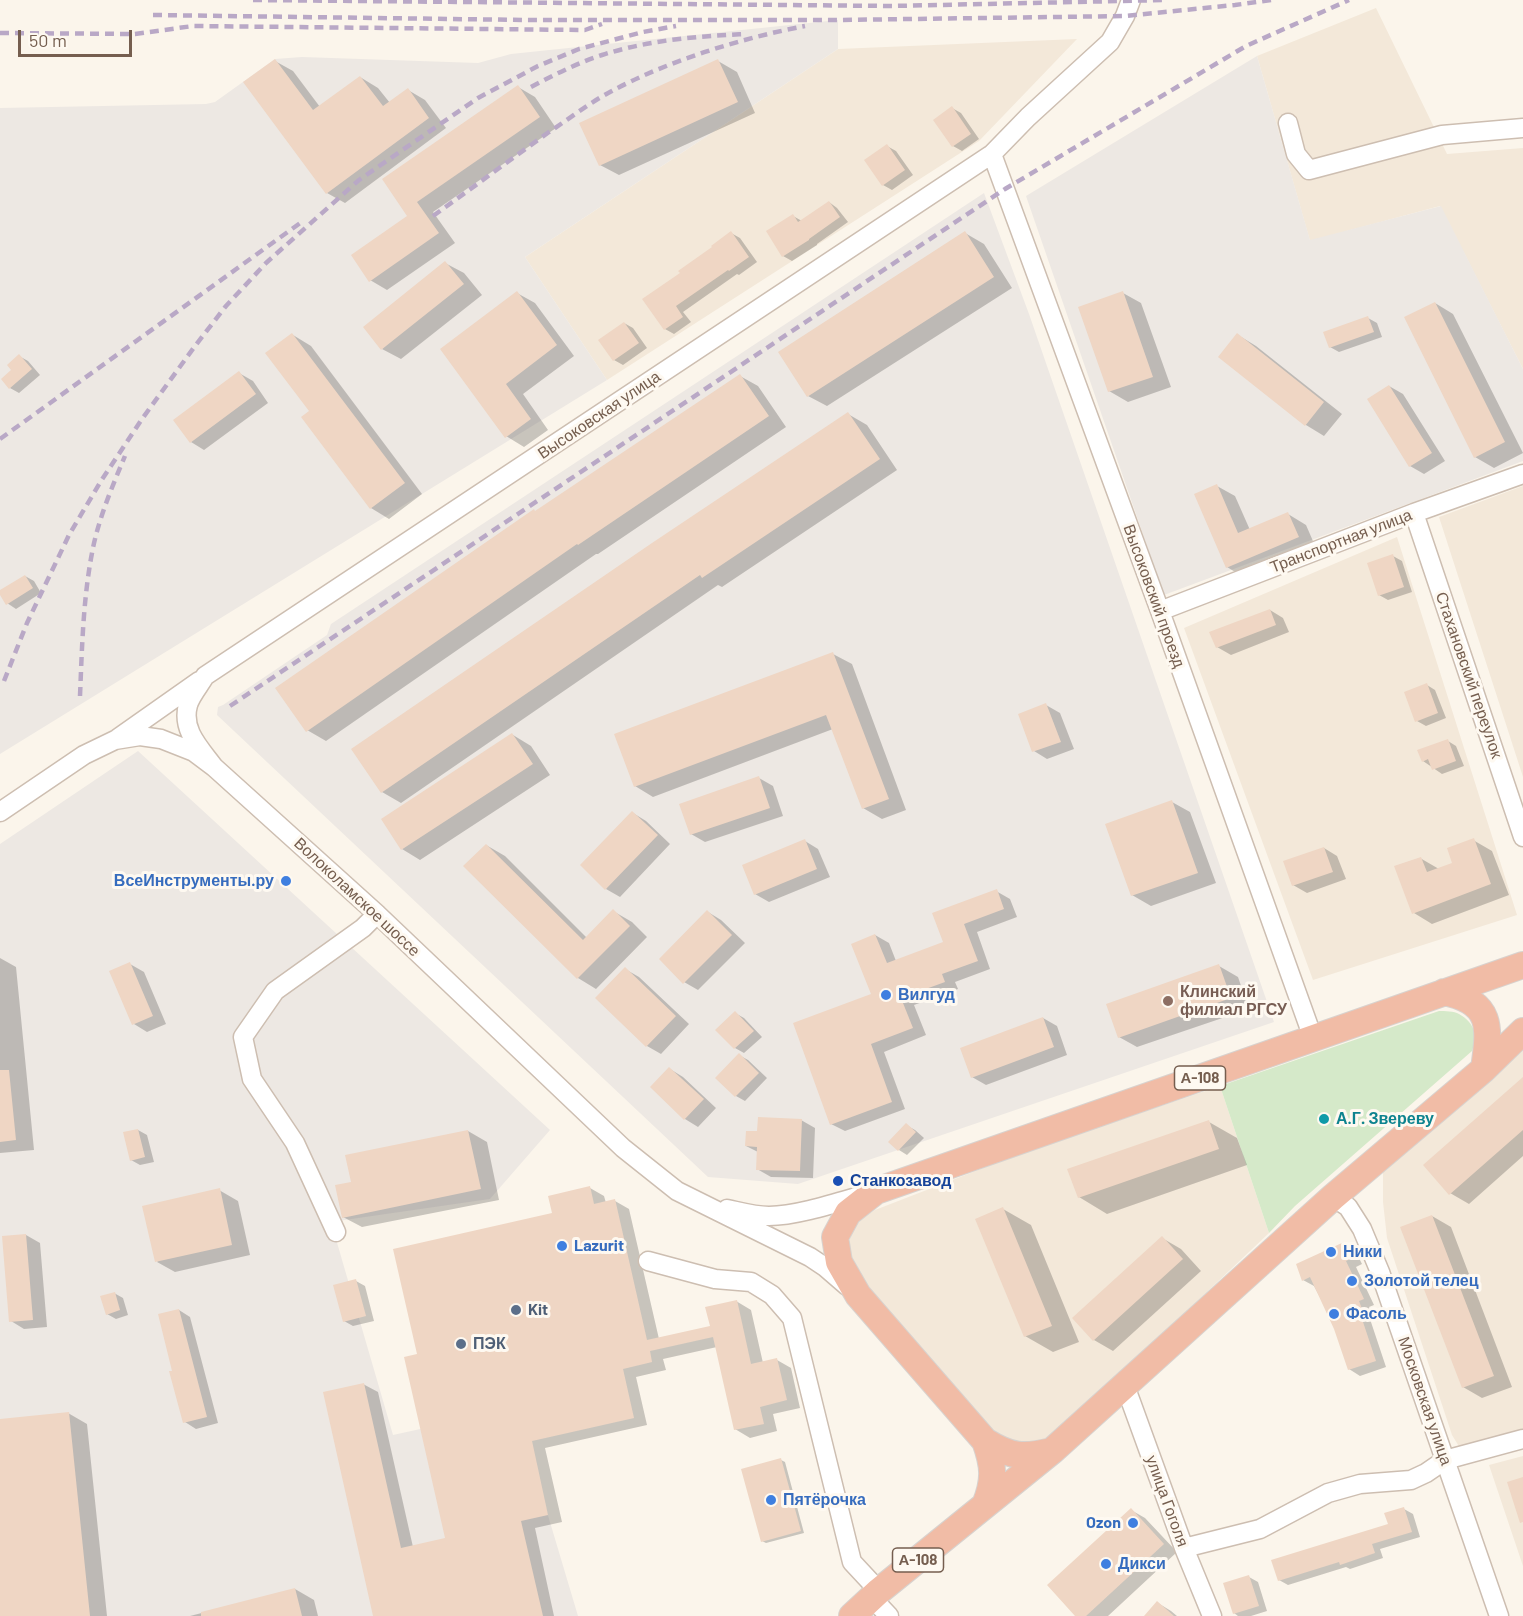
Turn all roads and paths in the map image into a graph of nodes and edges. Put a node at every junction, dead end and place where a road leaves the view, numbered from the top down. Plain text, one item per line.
1 (1131, 0) edge
2 (1288, 123) dead end
3 (1523, 129) edge
4 (992, 154) junction
5 (1523, 474) edge
6 (1414, 513) junction
7 (1160, 611) junction
8 (205, 676) junction
9 (115, 740) junction
10 (214, 767) junction
11 (0, 812) edge
12 (1523, 837) edge
13 (377, 914) junction
14 (1523, 965) edge
15 (1444, 992) junction
16 (1523, 1031) edge
17 (1313, 1038) junction
18 (1484, 1069) junction
19 (677, 1191) junction
20 (876, 1191) junction
21 (1333, 1197) junction
22 (336, 1232) dead end
23 (648, 1261) dead end
24 (858, 1295) junction
25 (1121, 1388) junction
26 (1523, 1439) edge
27 (985, 1441) junction
28 (1053, 1450) junction
29 (1445, 1460) junction
30 (985, 1505) junction
31 (1184, 1548) junction
32 (880, 1602) edge
33 (852, 1616) edge
34 (1212, 1616) edge
35 (1499, 1616) edge

1 - 4 street, Высоковская улица
2 - 3 street
4 - 7 street, Высоковский проезд
4 - 8 street, Высоковская улица
5 - 6 street, Транспортная улица
6 - 7 street, Транспортная улица
6 - 12 street, Стахановский переулок
7 - 17 street, Высоковский проезд
8 - 9 street, Высоковская улица
8 - 10 street, Высоковская улица
9 - 10 street, Волоколамское шоссе
9 - 11 street, Волоколамское шоссе
10 - 13 street, Волоколамское шоссе
13 - 19 street, Волоколамское шоссе
13 - 22 street
14 - 15 highway, А-108
15 - 17 highway, А-108
15 - 18 highway
16 - 18 highway, А-108
17 - 20 highway, А-108
18 - 21 highway, А-108
19 - 20 street, Волоколамское шоссе
19 - 24 street, Волоколамское шоссе
20 - 24 highway, А-108
21 - 25 highway, А-108
21 - 29 street, Московская улица
23 - 32 street
24 - 27 highway, А-108
25 - 28 highway, А-108
25 - 31 street, улица Гоголя
26 - 29 street
27 - 28 highway, А-108
27 - 30 highway, А-108
28 - 30 highway, А-108
29 - 31 street
29 - 35 street, Московская улица
30 - 32 highway, А-108
31 - 34 street, улица Гоголя
32 - 33 highway, А-108

